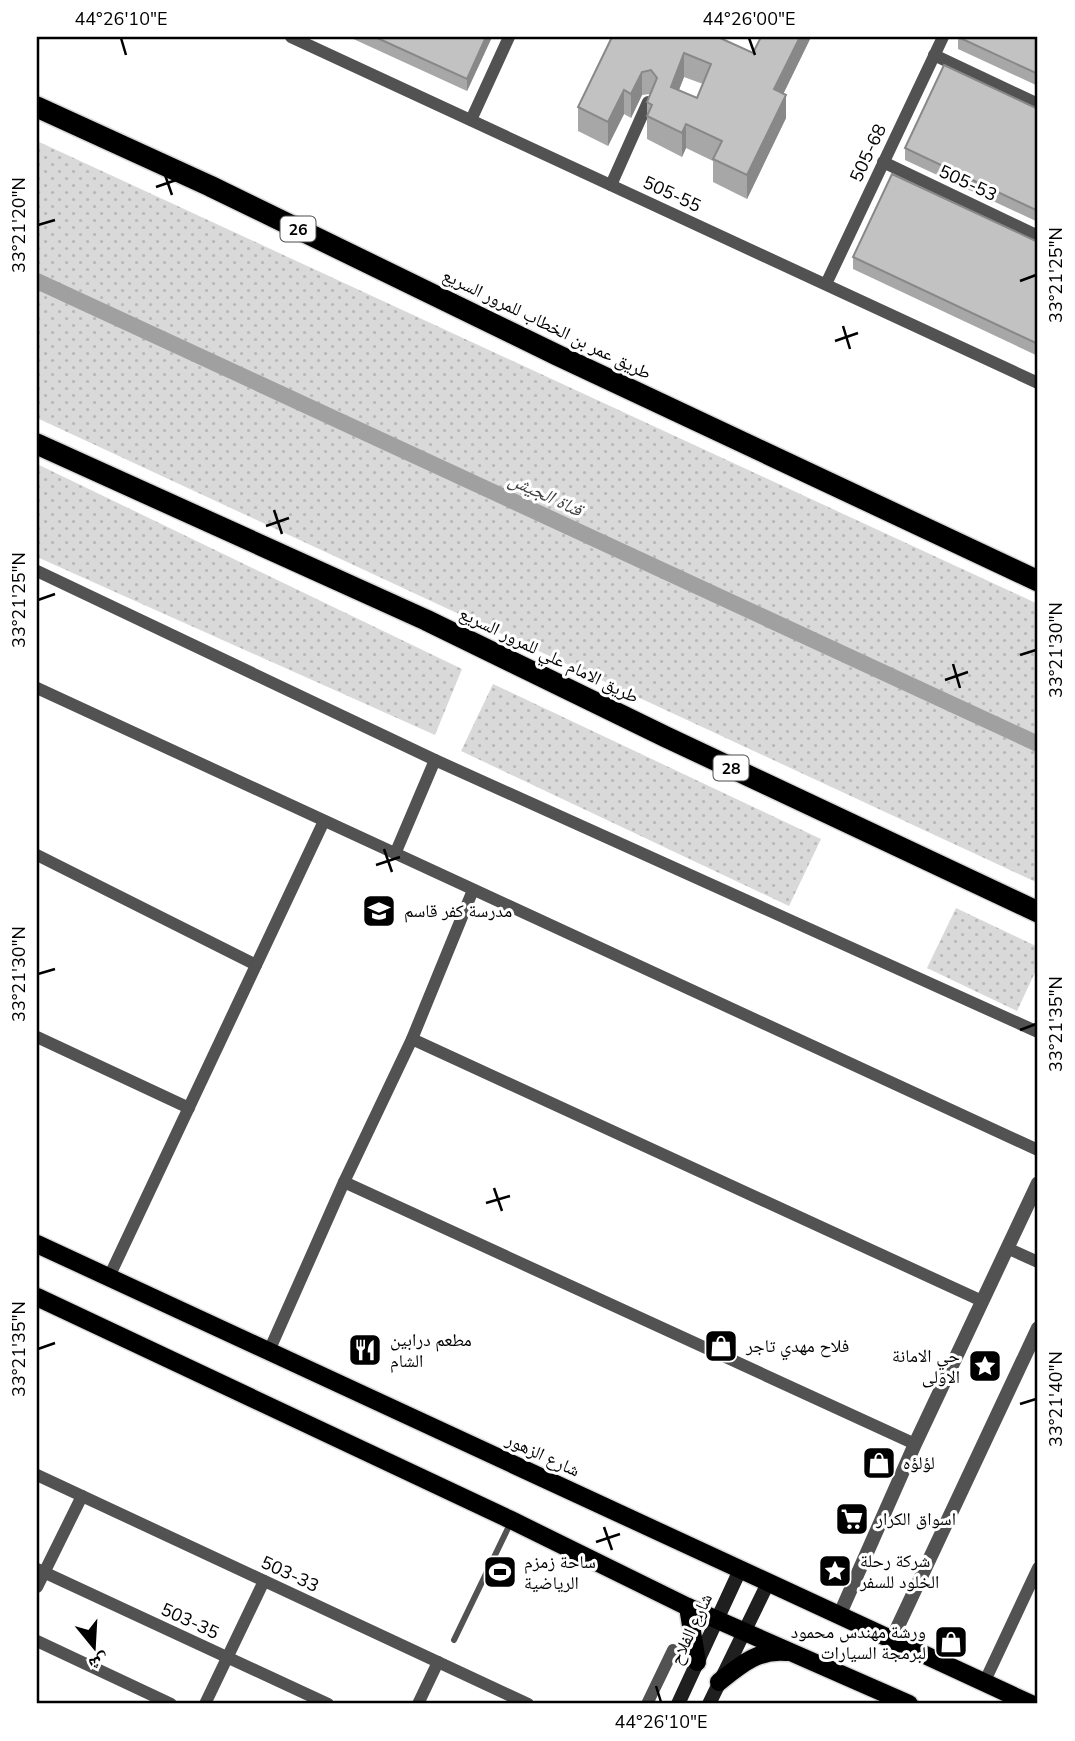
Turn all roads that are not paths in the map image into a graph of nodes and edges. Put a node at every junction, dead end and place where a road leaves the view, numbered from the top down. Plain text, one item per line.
1 (291, 37) edge
2 (509, 37) edge
3 (943, 37) edge
4 (934, 55) junction
5 (648, 102) edge
6 (1038, 104) edge
7 (37, 107) edge
8 (471, 120) junction
9 (883, 162) junction
10 (611, 185) junction
11 (1038, 236) edge
12 (826, 284) junction
13 (1038, 383) edge
14 (37, 444) edge
15 (37, 571) edge
16 (1038, 581) edge
17 (37, 688) edge
18 (435, 760) junction
19 (324, 821) junction
20 (395, 854) junction
21 (37, 855) edge
22 (473, 890) junction
23 (1038, 912) edge
24 (256, 965) junction
25 (1038, 1032) edge
26 (37, 1037) edge
27 (412, 1039) junction
28 (189, 1108) junction
29 (1038, 1150) edge
30 (344, 1182) junction
31 (1038, 1183) edge
32 (37, 1244) edge
33 (1007, 1248) junction
34 (1038, 1262) edge
35 (109, 1277) junction
36 (37, 1297) edge
37 (982, 1301) junction
38 (1038, 1328) edge
39 (269, 1351) junction
40 (915, 1444) junction
41 (37, 1475) edge
42 (82, 1496) junction
43 (511, 1520) junction
44 (1038, 1568) edge
45 (41, 1570) edge
46 (740, 1570) junction
47 (264, 1581) junction
48 (768, 1583) junction
49 (37, 1587) edge
50 (688, 1607) junction
51 (839, 1616) junction
52 (718, 1618) junction
53 (743, 1630) junction
54 (454, 1640) dead end
55 (37, 1641) edge
56 (891, 1641) junction
57 (673, 1650) dead end
58 (793, 1653) junction
59 (228, 1658) junction
60 (697, 1661) junction
61 (438, 1662) junction
62 (719, 1682) junction
63 (984, 1683) junction
64 (171, 1704) edge
65 (205, 1704) edge
66 (328, 1704) edge
67 (418, 1704) edge
68 (528, 1704) edge
69 (647, 1704) edge
70 (678, 1704) edge
71 (709, 1704) edge
72 (909, 1704) edge
73 (1031, 1704) edge

1 - 8 street, 505-55
2 - 8 street
3 - 4 street, 505-68
4 - 6 street
4 - 9 street, 505-68
5 - 10 street
7 - 16 highway, طريق عمر بن الخطاب للمرور السريع / 26
8 - 10 street, 505-55
9 - 11 street, 505-53
9 - 12 street, 505-68
10 - 12 street, 505-55
12 - 13 street, 505-55
14 - 23 highway, طريق الامام علي للمرور السريع / 28
15 - 18 street
17 - 19 street
18 - 20 street
18 - 25 street
19 - 20 street
19 - 24 street
20 - 22 street
21 - 24 street
22 - 27 street
22 - 29 street
24 - 28 street
26 - 28 street
27 - 30 street
27 - 37 street
28 - 35 street
30 - 39 street
30 - 40 street
31 - 33 street
32 - 35 main road, شارع الزهور
33 - 34 street
33 - 37 street
35 - 39 main road, شارع الزهور
36 - 43 main road
37 - 40 street
38 - 56 street
39 - 46 main road, شارع الزهور
40 - 51 street
41 - 42 street, 503-33
42 - 45 street
42 - 47 street, 503-33
43 - 50 main road
43 - 54 lane
44 - 63 street
45 - 49 street
45 - 59 street, 503-35
46 - 48 main road, شارع الزهور
46 - 52 main road, شارع الفلاح
47 - 59 street
47 - 61 street, 503-33
48 - 51 main road, شارع الزهور
48 - 53 main road
50 - 52 main road
50 - 60 main road
51 - 56 main road, شارع الزهور
52 - 53 main road
52 - 60 main road, شارع الفلاح
53 - 58 main road
53 - 62 main road
55 - 64 street
56 - 63 main road, شارع الزهور
57 - 69 street
58 - 62 main road
58 - 72 main road
59 - 65 street
59 - 66 street, 503-35
60 - 70 main road, شارع الفلاح
61 - 67 street
61 - 68 street, 503-33
62 - 71 main road
63 - 73 main road, شارع الزهور

